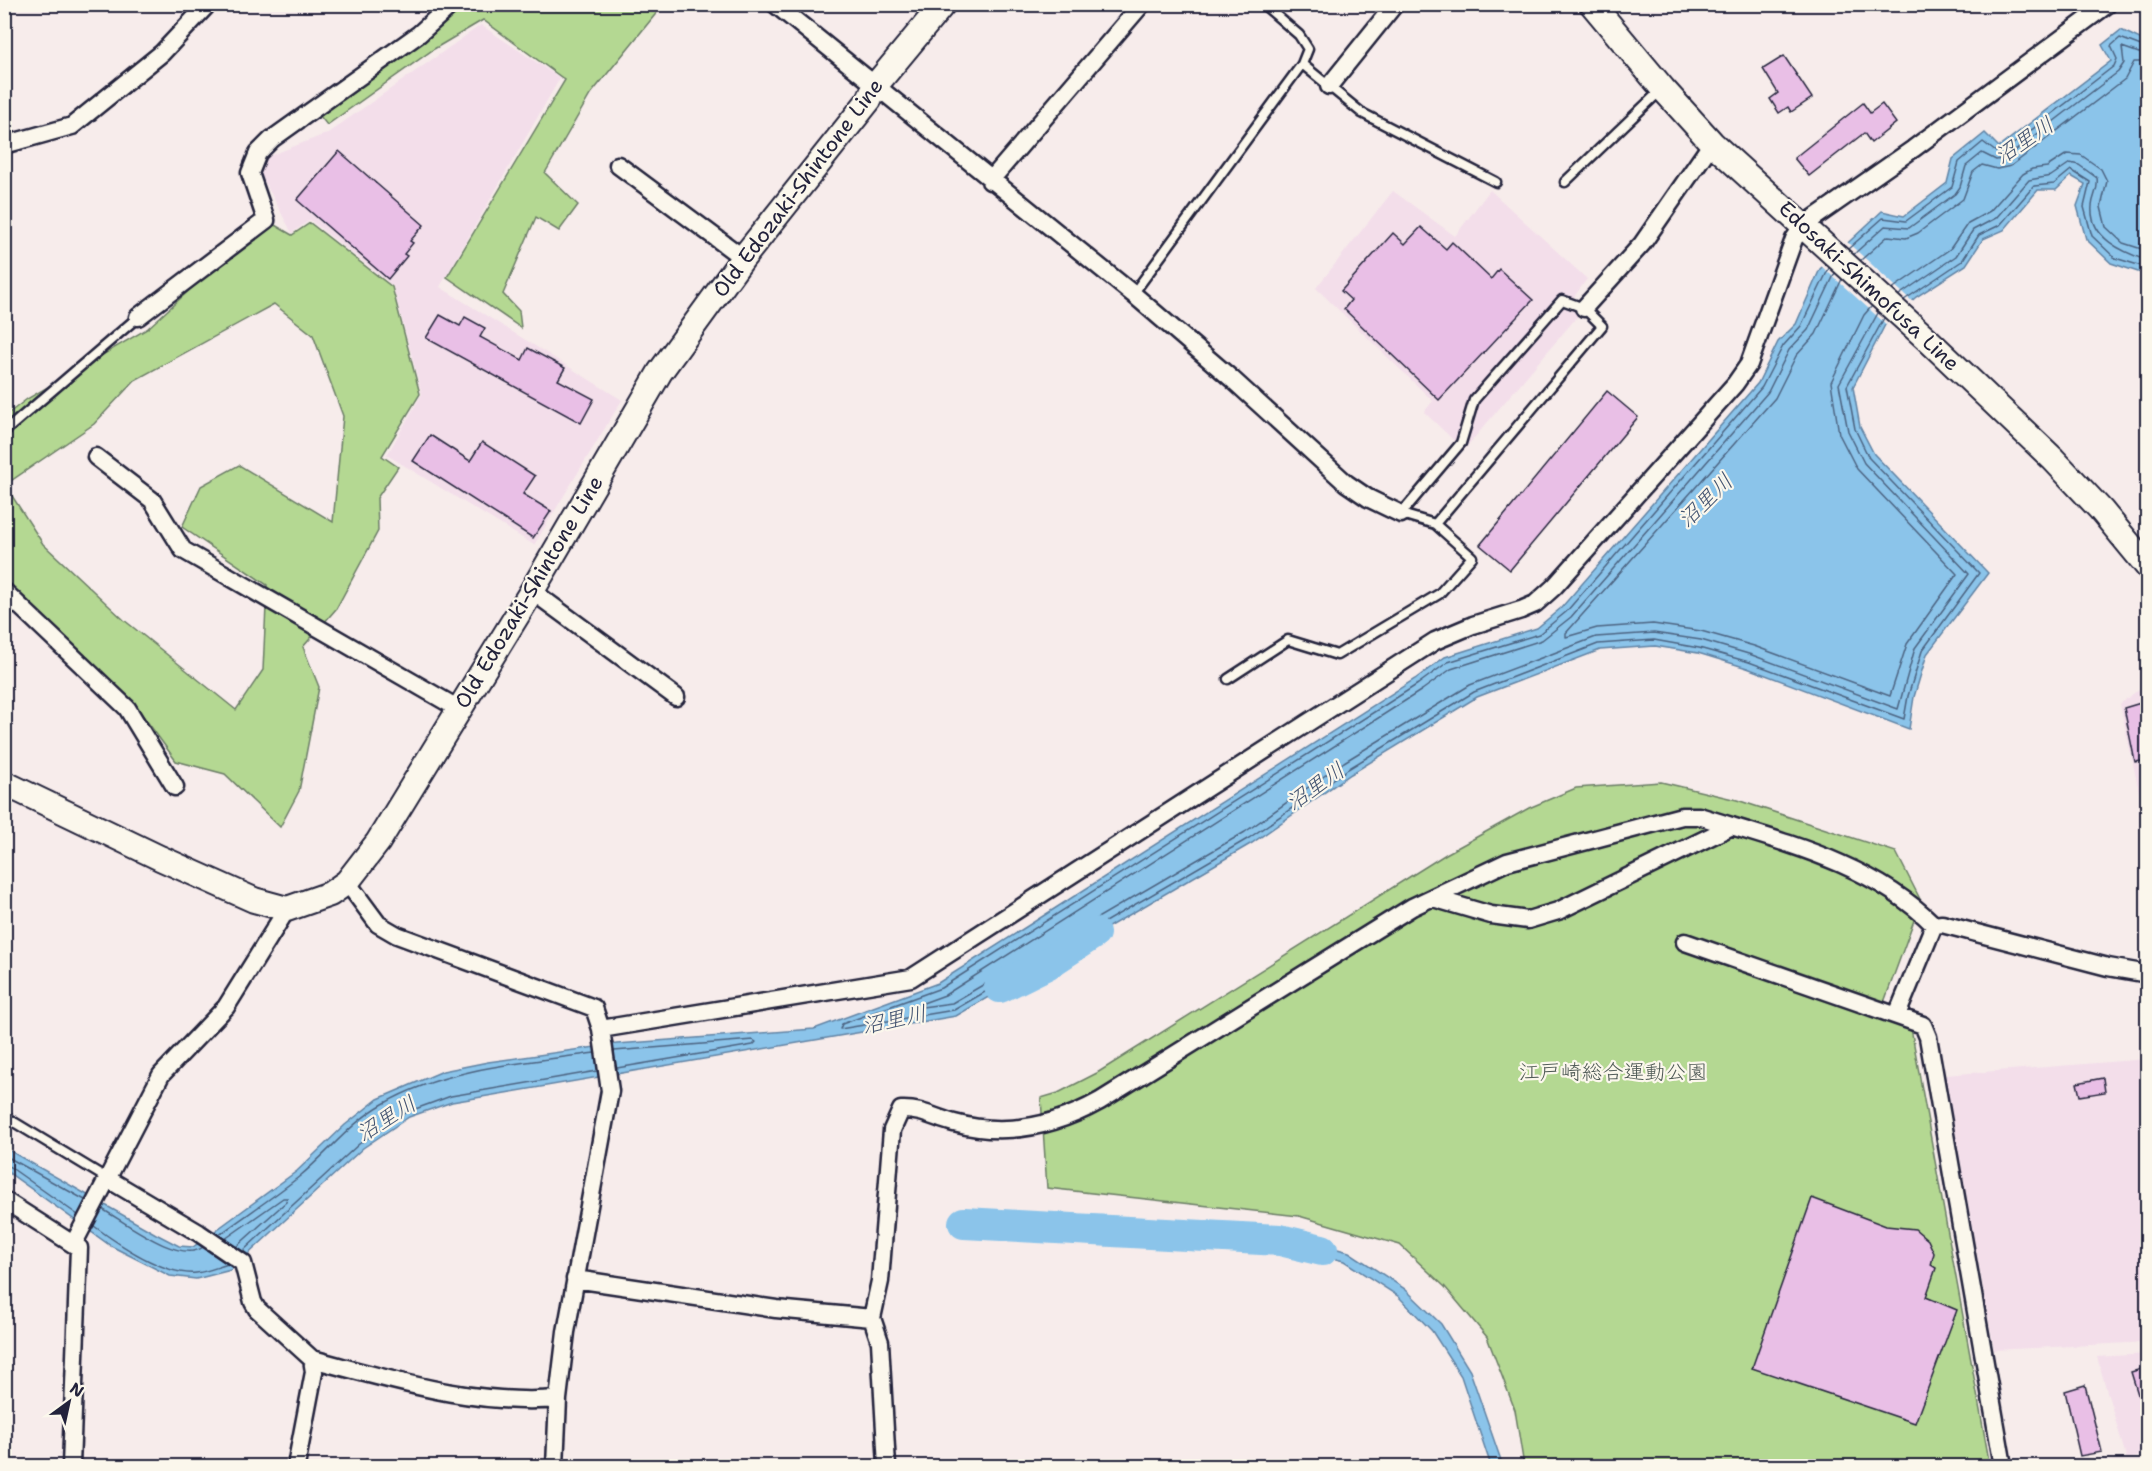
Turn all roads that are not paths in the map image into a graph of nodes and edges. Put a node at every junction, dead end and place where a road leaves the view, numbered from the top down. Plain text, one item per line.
1 (208, 4) edge
2 (452, 4) edge
3 (775, 4) edge
4 (943, 4) edge
5 (1142, 4) edge
6 (1263, 4) edge
7 (1395, 4) edge
8 (1592, 4) edge
9 (2108, 4) edge
10 (1302, 64) junction
11 (875, 86) junction
12 (1329, 86) junction
13 (1662, 89) junction
14 (1712, 143) junction
15 (4, 145) edge
16 (618, 165) dead end
17 (990, 181) junction
18 (1496, 182) dead end
19 (1565, 182) dead end
20 (1810, 230) junction
21 (743, 258) junction
22 (1133, 294) junction
23 (1584, 308) junction
24 (138, 317) joint
25 (4, 432) edge
26 (96, 457) dead end
27 (1401, 514) junction
28 (1435, 524) junction
29 (2148, 567) edge
30 (4, 591) edge
31 (532, 591) junction
32 (1228, 679) dead end
33 (676, 697) dead end
34 (459, 709) junction
35 (4, 783) edge
36 (175, 787) dead end
37 (1732, 826) junction
38 (347, 882) junction
39 (1433, 898) junction
40 (287, 909) junction
41 (1934, 925) junction
42 (1685, 942) dead end
43 (2148, 974) edge
44 (1897, 1015) junction
45 (602, 1033) junction
46 (4, 1116) edge
47 (108, 1179) junction
48 (4, 1200) edge
49 (74, 1243) junction
50 (575, 1279) junction
51 (872, 1318) junction
52 (312, 1359) junction
53 (558, 1399) junction
54 (71, 1467) edge
55 (296, 1467) edge
56 (555, 1467) edge
57 (887, 1467) edge
58 (2003, 1467) edge

1 - 15 street
2 - 24 street
3 - 11 street
4 - 11 street, Old Edozaki-Shintone Line
5 - 17 street
6 - 10 lane
7 - 12 street
8 - 13 street, Edosaki-Shimofusa Line
9 - 20 street
10 - 12 lane
10 - 22 lane
11 - 17 street
11 - 21 street, Old Edozaki-Shintone Line
12 - 18 lane
13 - 14 street, Edosaki-Shimofusa Line
13 - 19 lane
14 - 20 street, Edosaki-Shimofusa Line
14 - 23 street
16 - 21 street
17 - 22 street
20 - 29 street, Edosaki-Shimofusa Line
20 - 45 street
21 - 31 street, Old Edozaki-Shintone Line
22 - 27 street
23 - 27 lane
23 - 28 lane
24 - 25 lane
26 - 34 street
27 - 28 lane
28 - 32 lane
30 - 36 street
31 - 33 street
31 - 34 street, Old Edozaki-Shintone Line
34 - 38 street, Old Edozaki-Shintone Line
35 - 40 street
37 - 39 street
37 - 39 street
37 - 41 street
38 - 40 street, Old Edozaki-Shintone Line
38 - 45 street
39 - 51 street
40 - 47 street
41 - 43 street
41 - 44 street
42 - 44 street
44 - 58 street
45 - 50 street
46 - 47 lane
47 - 49 street
47 - 52 street
48 - 49 street
49 - 54 street
50 - 51 street
50 - 53 street
51 - 57 street
52 - 53 street
52 - 55 street
53 - 56 street

